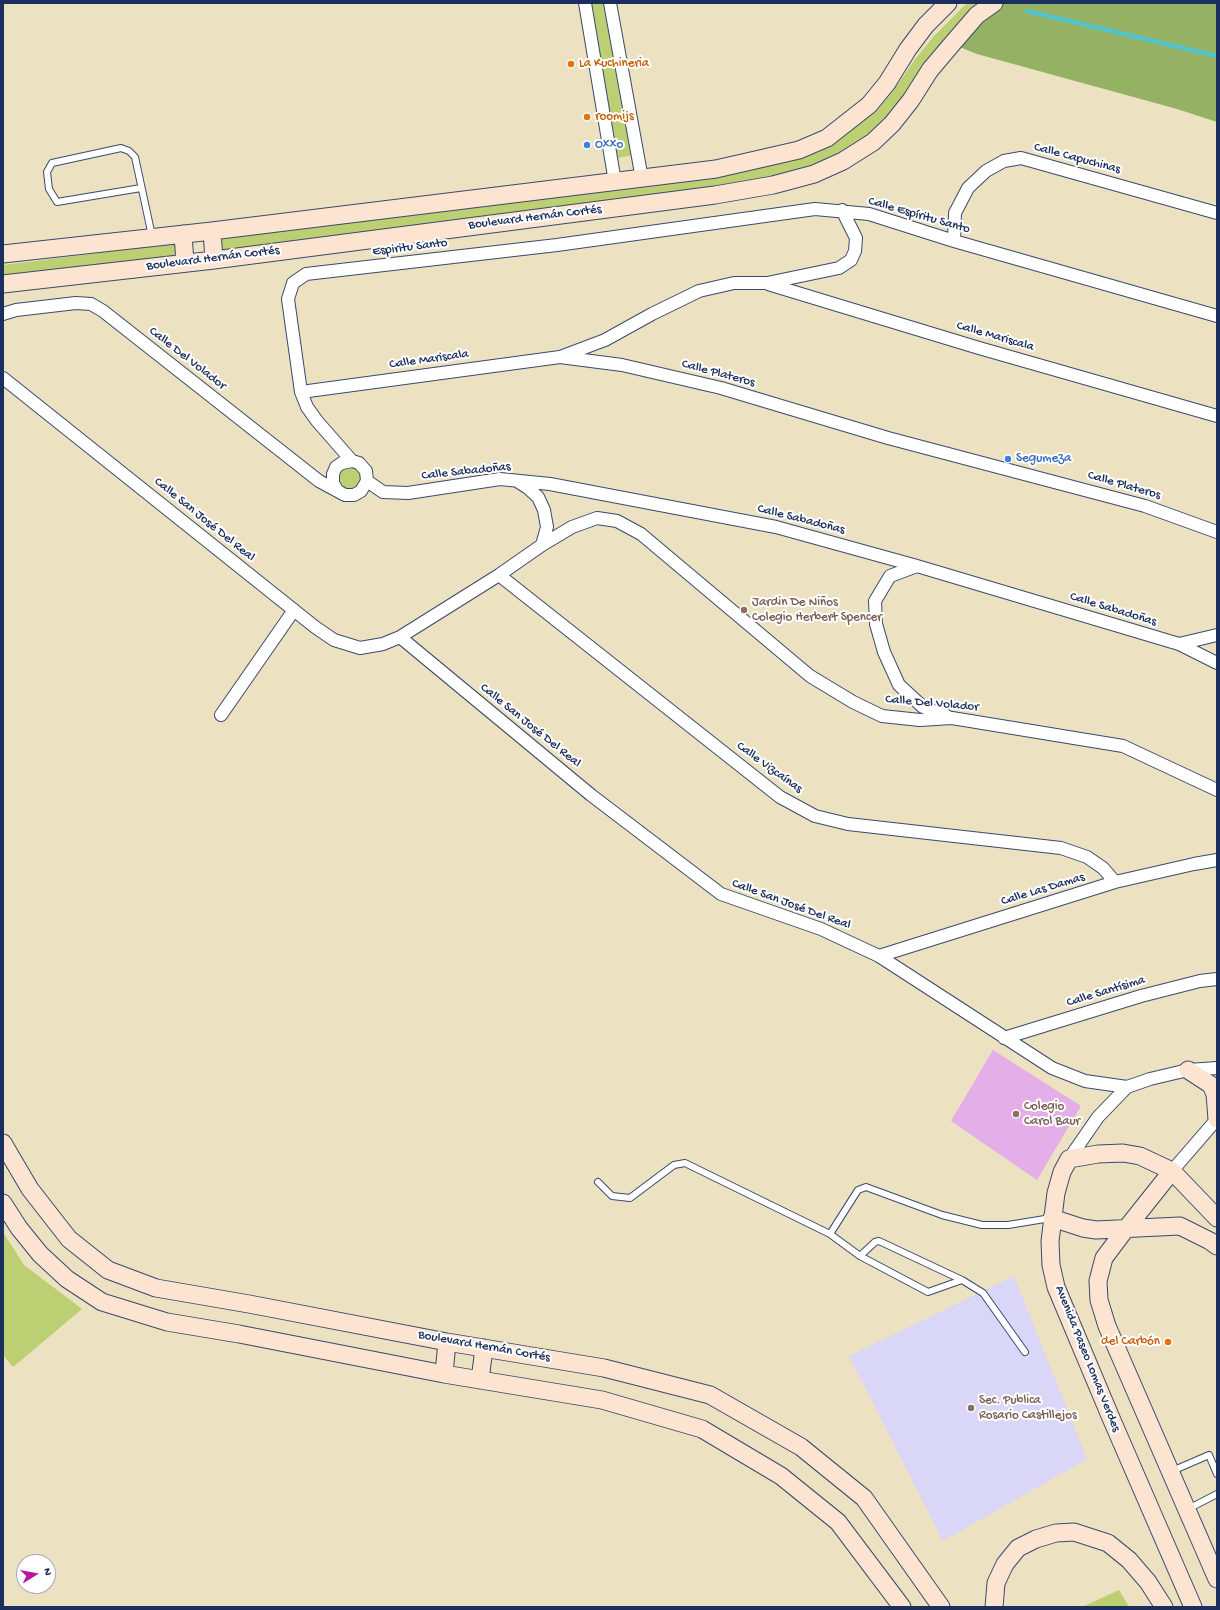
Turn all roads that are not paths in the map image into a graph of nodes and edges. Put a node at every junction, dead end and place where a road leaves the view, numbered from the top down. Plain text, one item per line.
1 (585, 3) edge
2 (610, 3) edge
3 (948, 3) edge
4 (994, 3) edge
5 (642, 178) junction
6 (615, 182) junction
7 (141, 188) junction
8 (842, 210) junction
9 (1217, 213) edge
10 (212, 231) junction
11 (183, 234) junction
12 (153, 237) junction
13 (954, 241) junction
14 (557, 245) joint
15 (3, 254) edge
16 (214, 260) junction
17 (185, 263) junction
18 (766, 283) junction
19 (3, 284) edge
20 (3, 314) edge
21 (1217, 316) edge
22 (560, 357) junction
23 (3, 378) edge
24 (301, 392) junction
25 (1217, 416) edge
26 (352, 461) junction
27 (514, 480) junction
28 (367, 481) junction
29 (337, 490) junction
30 (1217, 532) edge
31 (542, 545) junction
32 (917, 566) junction
33 (499, 575) junction
34 (294, 610) junction
35 (1217, 635) edge
36 (400, 637) junction
37 (1179, 644) junction
38 (1217, 664) edge
39 (222, 716) dead end
40 (952, 718) junction
41 (1217, 790) edge
42 (1217, 860) edge
43 (1115, 882) junction
44 (880, 956) junction
45 (1217, 979) edge
46 (1004, 1038) junction
47 (1217, 1068) edge
48 (1188, 1070) junction
49 (1127, 1087) junction
50 (1217, 1119) edge
51 (3, 1143) edge
52 (1069, 1159) junction
53 (1172, 1171) junction
54 (598, 1182) dead end
55 (3, 1203) edge
56 (1052, 1218) junction
57 (1217, 1218) edge
58 (1125, 1230) junction
59 (830, 1234) junction
60 (1217, 1246) edge
61 (860, 1256) junction
62 (962, 1280) junction
63 (447, 1342) junction
64 (484, 1348) junction
65 (1025, 1352) dead end
66 (444, 1374) junction
67 (480, 1380) junction
68 (1170, 1472) junction
69 (1217, 1474) edge
70 (1217, 1494) edge
71 (1186, 1510) junction
72 (1217, 1579) edge
73 (902, 1607) edge
74 (941, 1607) edge
75 (994, 1607) edge
76 (1164, 1607) edge
77 (1193, 1607) edge

1 - 6 street
2 - 5 street
3 - 5 main road, Boulevard Hernán Cortés
4 - 16 main road, Boulevard Hernán Cortés
5 - 6 main road, Boulevard Hernán Cortés
6 - 10 main road, Boulevard Hernán Cortés
7 - 7 lane
7 - 12 lane
8 - 13 street, Calle Espíritu Santo
8 - 14 street, Calle Espíritu Santo
8 - 18 street
9 - 13 street, Calle Capuchinas
10 - 11 main road, Boulevard Hernán Cortés
10 - 16 main road
11 - 12 main road, Boulevard Hernán Cortés
11 - 17 main road
12 - 15 main road, Boulevard Hernán Cortés
13 - 21 street, Calle Espíritu Santo
14 - 24 street, Espiritu Santo
16 - 17 main road, Boulevard Hernán Cortés
17 - 19 main road, Boulevard Hernán Cortés
18 - 22 street
18 - 25 street, Calle Mariscala
20 - 29 street, Calle Del Volador
22 - 24 street, Calle Mariscala
22 - 30 street, Calle Plateros
23 - 34 street, Calle San José Del Real
24 - 26 street
26 - 28 street
26 - 29 street
27 - 28 street, Calle Sabadoñas
27 - 31 street
27 - 32 street, Calle Sabadoñas
28 - 29 street
31 - 33 street, Calle Del Volador
31 - 40 street, Calle Del Volador
32 - 37 street, Calle Sabadoñas
32 - 40 street
33 - 36 street, Calle San José Del Real
33 - 43 street, Calle Vizcaínas
34 - 36 street, Calle San José Del Real
34 - 39 street
35 - 37 street
36 - 44 street, Calle San José Del Real
37 - 38 street, Calle Sabadoñas
40 - 41 street, Calle Del Volador
42 - 43 street, Calle Las Damas
43 - 44 street, Calle Las Damas
44 - 46 street, Calle San José Del Real
45 - 46 street, Calle Santísima
46 - 49 street, Calle San José Del Real
47 - 48 street, Avenida Paseo Lomas Verdes
48 - 49 street, Avenida Paseo Lomas Verdes
48 - 50 main road
49 - 52 street, Avenida Paseo Lomas Verdes
50 - 53 street
51 - 63 main road, Boulevard Hernán Cortés
52 - 53 main road
52 - 56 main road, Avenida Paseo Lomas Verdes
53 - 57 main road
53 - 58 main road
54 - 59 lane
55 - 66 main road
56 - 58 main road
56 - 59 lane
56 - 77 main road, Avenida Paseo Lomas Verdes
58 - 60 main road
58 - 68 main road
59 - 61 lane
61 - 62 lane
61 - 62 lane
62 - 65 lane
63 - 64 main road, Boulevard Hernán Cortés
63 - 66 main road
64 - 67 main road
64 - 74 main road, Boulevard Hernán Cortés
66 - 67 main road
67 - 73 main road
68 - 69 lane
68 - 71 main road
70 - 71 lane
71 - 72 main road
75 - 76 main road

